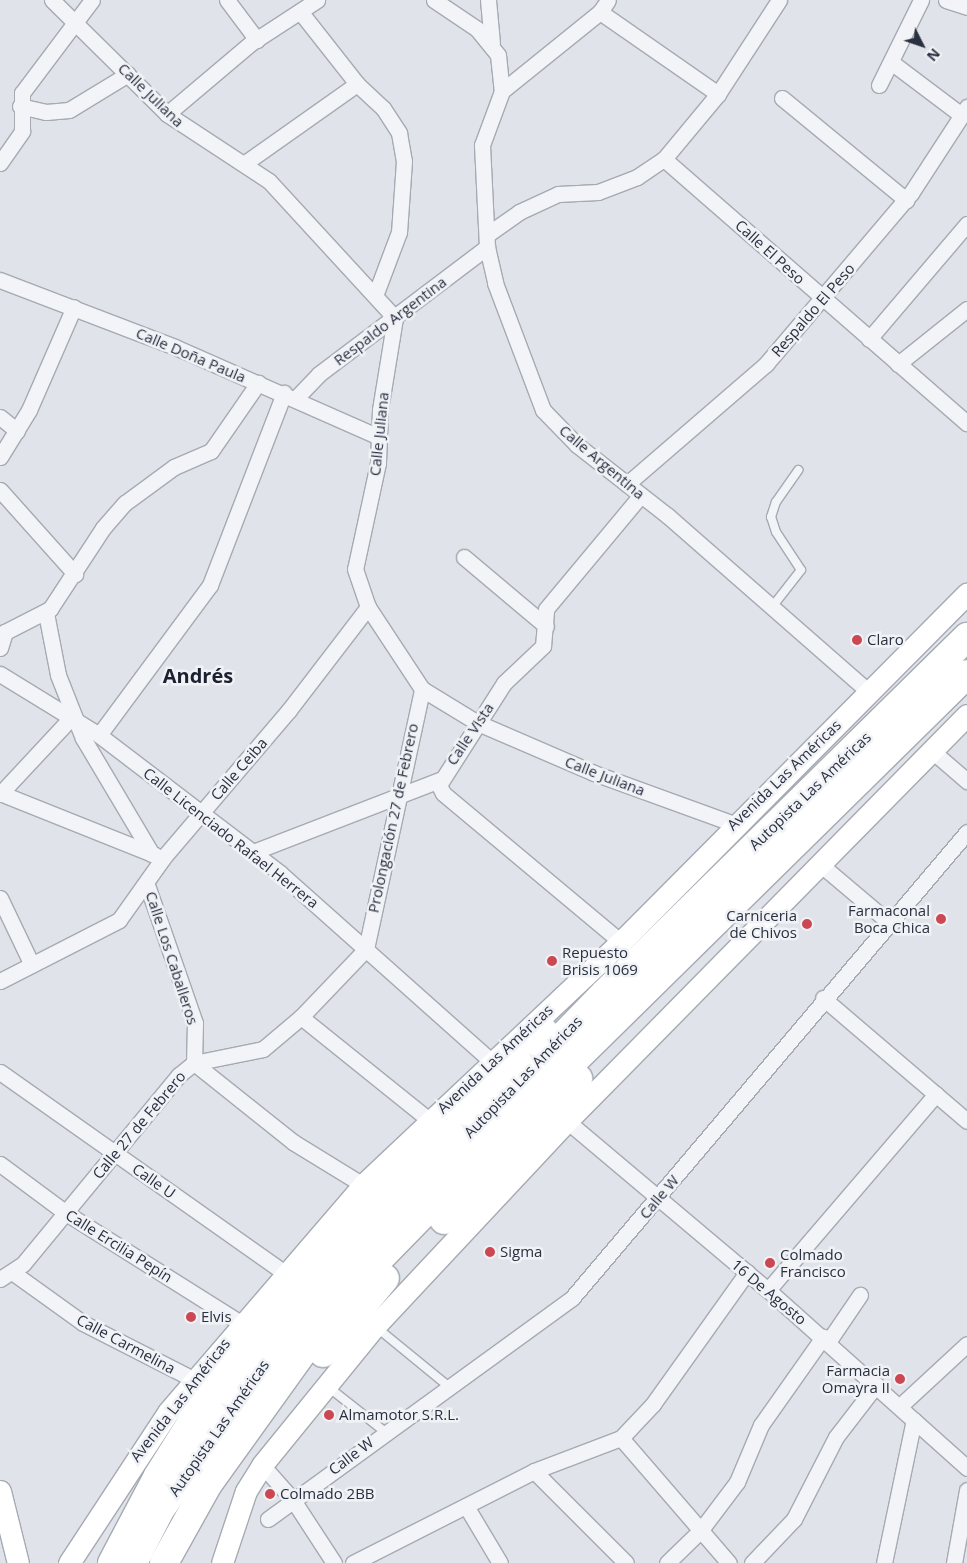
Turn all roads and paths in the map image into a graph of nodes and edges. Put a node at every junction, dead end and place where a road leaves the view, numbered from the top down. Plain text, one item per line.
1 (52, 0) edge
2 (92, 0) edge
3 (226, 0) edge
4 (317, 0) edge
5 (434, 0) edge
6 (488, 0) edge
7 (779, 0) edge
8 (921, 0) edge
9 (946, 0) edge
10 (604, 6) edge
11 (967, 7) edge
12 (302, 14) junction
13 (74, 21) junction
14 (257, 40) junction
15 (492, 43) junction
16 (891, 62) junction
17 (128, 74) junction
18 (357, 84) junction
19 (879, 85) dead end
20 (502, 91) junction
21 (718, 94) junction
22 (782, 98) dead end
23 (20, 106) junction
24 (964, 110) edge
25 (167, 114) junction
26 (664, 158) junction
27 (0, 163) edge
28 (245, 163) junction
29 (906, 200) junction
30 (967, 224) edge
31 (488, 240) junction
32 (0, 280) edge
33 (375, 296) junction
34 (823, 299) junction
35 (74, 307) junction
36 (967, 309) edge
37 (395, 318) junction
38 (868, 339) junction
39 (898, 364) junction
40 (258, 383) junction
41 (290, 395) junction
42 (0, 417) edge
43 (967, 423) edge
44 (17, 431) junction
45 (379, 437) junction
46 (0, 457) edge
47 (798, 470) dead end
48 (628, 484) junction
49 (0, 490) edge
50 (641, 495) junction
51 (464, 557) dead end
52 (74, 574) junction
53 (967, 594) edge
54 (368, 607) junction
55 (772, 607) junction
56 (46, 613) junction
57 (546, 626) junction
58 (967, 637) edge
59 (0, 648) edge
60 (0, 674) edge
61 (967, 674) edge
62 (422, 689) junction
63 (869, 692) junction
64 (967, 715) edge
65 (74, 723) junction
66 (478, 723) junction
67 (99, 735) junction
68 (931, 750) junction
69 (440, 780) junction
70 (967, 781) edge
71 (0, 794) edge
72 (396, 794) junction
73 (201, 812) junction
74 (734, 824) junction
75 (967, 832) edge
76 (253, 852) junction
77 (158, 856) junction
78 (820, 864) junction
79 (147, 884) junction
80 (0, 898) edge
81 (685, 914) junction
82 (891, 924) junction
83 (621, 942) junction
84 (366, 948) junction
85 (32, 965) junction
86 (0, 981) edge
87 (823, 998) junction
88 (301, 1017) junction
89 (616, 1018) junction
90 (492, 1062) junction
91 (194, 1063) junction
92 (0, 1072) edge
93 (526, 1092) junction
94 (936, 1094) junction
95 (429, 1120) junction
96 (566, 1121) junction
97 (967, 1121) edge
98 (115, 1154) junction
99 (0, 1164) edge
100 (363, 1185) junction
101 (658, 1199) junction
102 (66, 1213) junction
103 (284, 1272) junction
104 (747, 1272) junction
105 (6, 1276) edge
106 (768, 1290) junction
107 (860, 1295) dead end
108 (241, 1323) junction
109 (375, 1326) junction
110 (825, 1340) junction
111 (967, 1344) edge
112 (193, 1379) junction
113 (326, 1384) junction
114 (876, 1385) junction
115 (448, 1386) junction
116 (900, 1406) junction
117 (914, 1420) junction
118 (384, 1431) junction
119 (621, 1438) junction
120 (262, 1465) junction
121 (967, 1468) edge
122 (534, 1471) junction
123 (967, 1490) edge
124 (0, 1491) edge
125 (293, 1500) junction
126 (466, 1506) junction
127 (268, 1519) dead end
128 (700, 1531) junction
129 (18, 1563) edge
130 (69, 1563) edge
131 (112, 1563) edge
132 (133, 1563) edge
133 (164, 1563) edge
134 (181, 1563) edge
135 (222, 1563) edge
136 (334, 1563) edge
137 (352, 1563) edge
138 (500, 1563) edge
139 (626, 1563) edge
140 (667, 1563) edge
141 (729, 1563) edge
142 (752, 1563) edge
143 (884, 1563) edge
144 (954, 1563) edge

1 - 13 street, Calle Juliana
2 - 13 street
3 - 14 street
4 - 12 street
5 - 15 street
6 - 15 street
7 - 21 street, Respaldo Argentina
8 - 16 street
9 - 11 street
10 - 20 street
10 - 21 street
12 - 14 street
12 - 18 street
13 - 17 street, Calle Juliana
13 - 23 street
14 - 25 street
15 - 20 street
16 - 19 street
16 - 24 street
17 - 23 street
17 - 25 street, Calle Juliana
18 - 28 street
18 - 33 street
20 - 31 street, Calle Argentina
21 - 26 street, Respaldo Argentina
22 - 29 street
23 - 27 street
24 - 29 street, Respaldo El Peso
25 - 28 street, Calle Juliana
26 - 31 street, Respaldo Argentina
26 - 34 street, Calle El Peso
28 - 33 street, Calle Juliana
29 - 34 street, Respaldo El Peso
30 - 38 street
31 - 37 street, Respaldo Argentina
31 - 48 street, Calle Argentina
32 - 35 street, Calle Doña Paula
33 - 37 street, Calle Juliana
34 - 38 street, Calle El Peso
34 - 48 street, Respaldo El Peso
35 - 40 street, Calle Doña Paula
35 - 44 street
36 - 39 street
37 - 41 street, Respaldo Argentina
37 - 45 street, Calle Juliana
38 - 39 street, Calle El Peso
39 - 43 street, Calle El Peso
40 - 41 street, Calle Doña Paula
40 - 52 street
41 - 45 street, Calle Doña Paula
41 - 67 street
42 - 44 street
44 - 46 street
45 - 54 street, Calle Juliana
47 - 55 lane
48 - 50 street, Calle Argentina
49 - 52 street
50 - 55 street, Calle Argentina
50 - 57 street, Calle Vista
51 - 57 street
52 - 56 street
53 - 63 street, Avenida Las Américas
54 - 62 street, Calle Juliana
54 - 73 street, Calle Ceiba
55 - 63 street, Calle Argentina
56 - 59 street
56 - 65 street
57 - 66 street, Calle Vista
58 - 81 highway, Autopista Las Américas
60 - 65 street, Calle Licenciado Rafael Herrera
61 - 89 highway, Autopista Las Américas
62 - 66 street, Calle Juliana
62 - 72 street, Prolongación 27 de Febrero
63 - 74 street, Avenida Las Américas
64 - 68 street
65 - 67 street, Calle Licenciado Rafael Herrera
65 - 71 street
65 - 77 street
66 - 69 street, Calle Vista
66 - 74 street, Calle Juliana
67 - 73 street, Calle Licenciado Rafael Herrera
68 - 70 street
68 - 78 street
69 - 72 street
69 - 83 street, Calle Vista
71 - 77 street
72 - 76 street
72 - 84 street, Prolongación 27 de Febrero
73 - 76 street, Calle Licenciado Rafael Herrera
73 - 77 street, Calle Ceiba
74 - 83 street, Avenida Las Américas
75 - 82 street, Calle W
76 - 84 street, Calle Licenciado Rafael Herrera
77 - 79 street, Calle Ceiba
78 - 82 street
78 - 96 street
79 - 85 street, Calle Ceiba
79 - 91 street, Calle Los Caballeros
80 - 85 street
81 - 93 highway, Autopista Las Américas
81 - 131 highway
82 - 87 street, Calle W
83 - 90 street, Avenida Las Américas
84 - 88 street, Calle 27 de Febrero
84 - 90 street, Calle Licenciado Rafael Herrera
85 - 86 street, Calle Ceiba
87 - 94 street
87 - 101 street, Calle W
88 - 91 street, Calle 27 de Febrero
88 - 95 street
89 - 93 highway, Autopista Las Américas
89 - 134 highway
90 - 95 street, Avenida Las Américas
91 - 98 street, Calle 27 de Febrero
91 - 100 street
92 - 98 street, Calle U
93 - 132 highway, Autopista Las Américas
93 - 133 highway, Autopista Las Américas
94 - 97 street
94 - 106 street
95 - 100 street, Avenida Las Américas
96 - 101 street, 16 De Agosto
96 - 109 street
98 - 102 street, Calle 27 de Febrero
98 - 103 street, Calle U
99 - 102 street, Calle Ercilia Pepín
100 - 103 street, Avenida Las Américas
101 - 104 street, 16 De Agosto
101 - 115 street, Calle W
102 - 105 street, Calle 27 de Febrero
102 - 108 street, Calle Ercilia Pepín
103 - 108 street, Avenida Las Américas
104 - 106 street, 16 De Agosto
104 - 119 street
105 - 112 street, Calle Carmelina
106 - 110 street, 16 De Agosto
107 - 110 street
108 - 112 street, Avenida Las Américas
109 - 113 street
109 - 115 lane
110 - 114 street, 16 De Agosto
110 - 128 street
111 - 116 street
112 - 130 street, Avenida Las Américas
113 - 118 lane
113 - 120 street
114 - 116 street, 16 De Agosto
114 - 142 street
115 - 118 street, Calle W
116 - 117 street, 16 De Agosto
117 - 121 street, 16 De Agosto
117 - 143 street
118 - 125 street, Calle W
119 - 122 street
119 - 128 street
120 - 125 street
120 - 135 street
122 - 126 street
122 - 139 street
123 - 144 street
124 - 129 street
125 - 127 street, Calle W
125 - 136 street
126 - 137 street
126 - 138 street
128 - 140 street
128 - 141 street

